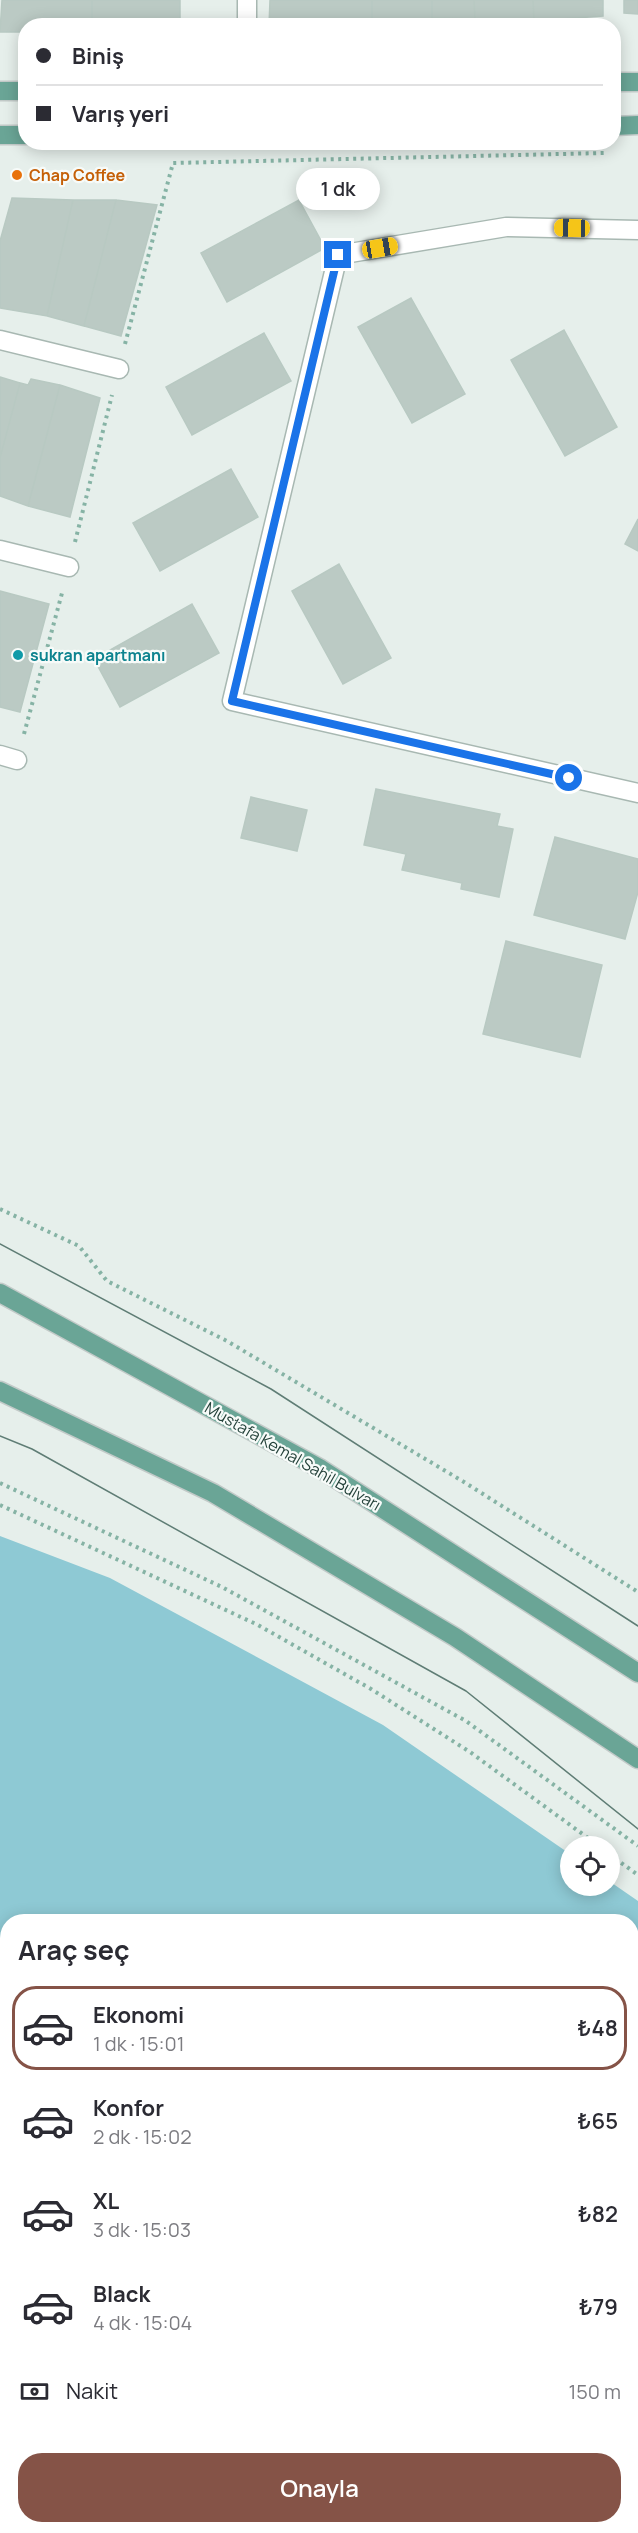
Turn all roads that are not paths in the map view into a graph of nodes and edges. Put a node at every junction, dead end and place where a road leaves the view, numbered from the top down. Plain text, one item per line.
1 (247, 0) edge
2 (247, 18) edge
3 (621, 82) edge
4 (638, 82) edge
5 (0, 91) edge
6 (18, 91) edge
7 (638, 125) edge
8 (621, 126) edge
9 (0, 135) edge
10 (18, 135) edge
11 (638, 230) edge
12 (0, 340) edge
13 (118, 369) road end
14 (0, 550) edge
15 (69, 567) road end
16 (638, 793) edge
17 (0, 1293) edge
18 (0, 1391) edge
19 (638, 1673) edge
20 (638, 1759) edge

1 - 2 street
3 - 4 main road
5 - 6 main road
7 - 8 main road
9 - 10 main road
11 - 16 street
12 - 13 street
14 - 15 street
17 - 19 main road, Mustafa Kemal Sahil Bulvarı
18 - 20 main road

